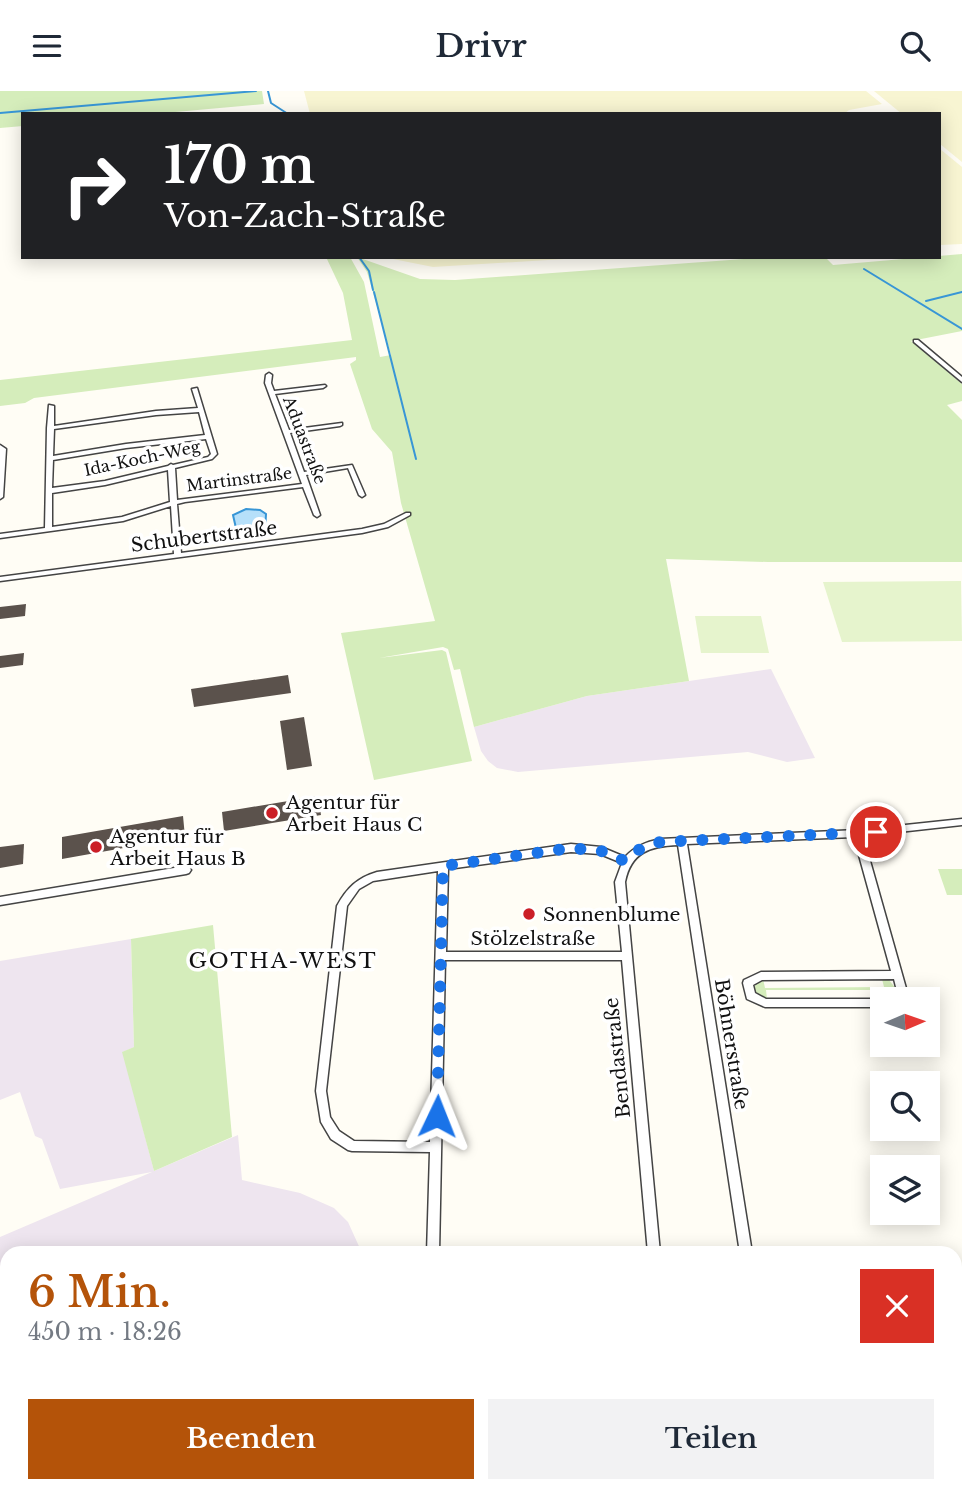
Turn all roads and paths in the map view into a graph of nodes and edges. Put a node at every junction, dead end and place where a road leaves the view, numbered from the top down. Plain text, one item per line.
1 (915, 341) dead end
2 (270, 375) dead end
3 (962, 380) edge
4 (323, 386) dead end
5 (195, 389) dead end
6 (272, 394) junction
7 (51, 406) dead end
8 (201, 410) junction
9 (340, 423) dead end
10 (50, 428) junction
11 (287, 432) junction
12 (209, 437) junction
13 (0, 447) edge
14 (50, 458) junction
15 (171, 466) junction
16 (302, 474) junction
17 (307, 485) junction
18 (49, 491) junction
19 (362, 495) dead end
20 (0, 497) edge
21 (174, 502) junction
22 (408, 514) dead end
23 (317, 515) dead end
24 (48, 530) junction
25 (0, 536) edge
26 (178, 555) junction
27 (0, 579) edge
28 (962, 823) edge
29 (858, 833) junction
30 (682, 841) junction
31 (625, 861) junction
32 (443, 866) junction
33 (186, 870) dead end
34 (0, 901) edge
35 (441, 955) junction
36 (625, 956) junction
37 (897, 975) junction
38 (900, 987) edge
39 (870, 1003) edge
40 (436, 1147) junction
41 (433, 1246) edge
42 (653, 1246) edge
43 (746, 1246) edge

1 - 3 street
2 - 6 street, Aduastraße
4 - 6 street
5 - 8 street, Ida-Koch-Weg
6 - 11 street, Aduastraße
7 - 10 street
8 - 10 street
8 - 12 street, Ida-Koch-Weg
9 - 11 street
10 - 14 street
11 - 16 street, Aduastraße
12 - 14 street
12 - 15 street, Ida-Koch-Weg
13 - 20 street
14 - 18 street
15 - 18 street, Ida-Koch-Weg
15 - 21 street
16 - 17 street, Aduastraße
16 - 19 street
17 - 21 street, Martinstraße
17 - 23 street, Aduastraße
18 - 24 street
21 - 24 street, Martinstraße
21 - 26 street
22 - 26 street, Schubertstraße
24 - 25 street, Martinstraße
26 - 27 street, Schubertstraße
28 - 29 street
29 - 30 street
29 - 37 street
30 - 31 street
30 - 43 street, Böhnerstraße
31 - 32 street
31 - 36 street, Bendastraße
32 - 35 street
32 - 40 street
33 - 34 street
35 - 36 street, Stölzelstraße
35 - 40 street
36 - 42 street, Bendastraße
37 - 38 street
37 - 39 street
40 - 41 street

